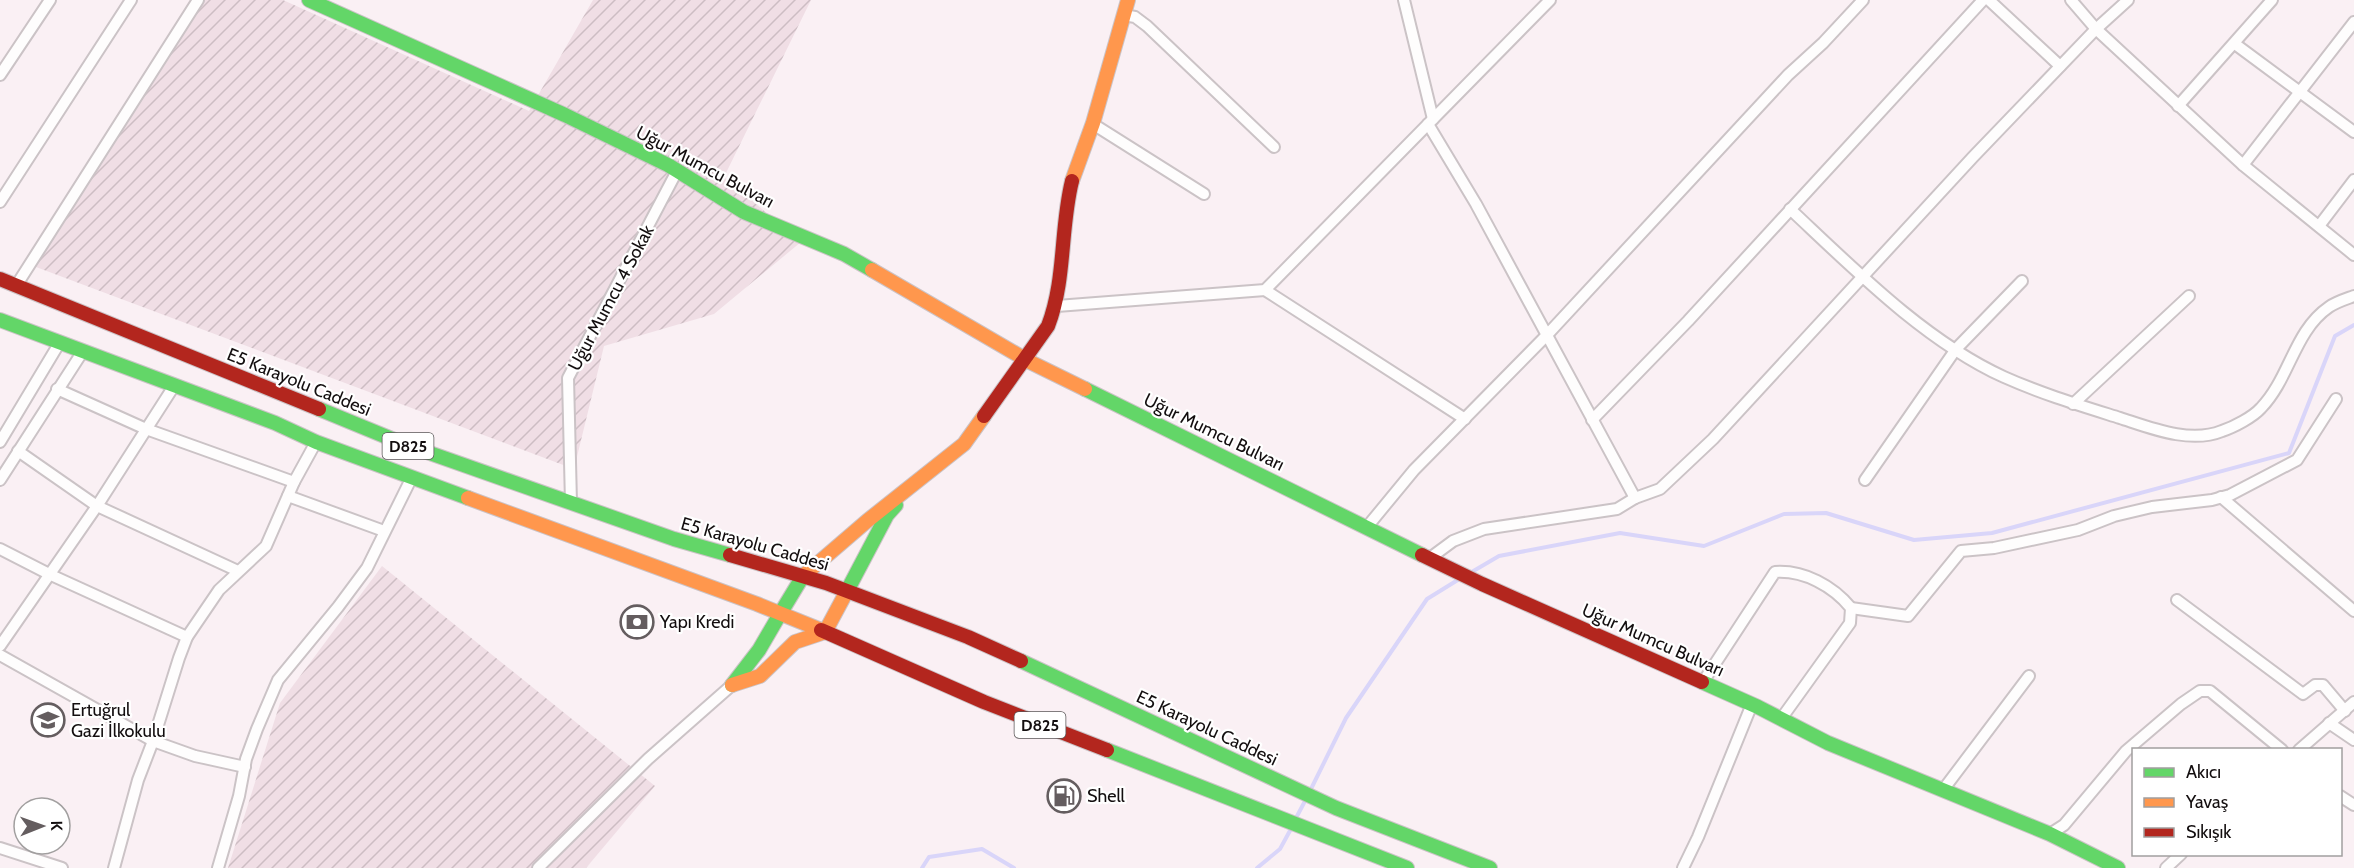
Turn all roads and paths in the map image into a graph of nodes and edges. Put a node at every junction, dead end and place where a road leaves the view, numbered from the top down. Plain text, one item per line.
1 (50, 0) edge
2 (130, 0) edge
3 (198, 0) edge
4 (309, 0) edge
5 (1128, 0) edge
6 (1550, 0) edge
7 (1863, 0) edge
8 (1983, 0) edge
9 (1989, 0) edge
10 (2071, 0) edge
11 (2128, 0) edge
12 (2272, 0) edge
13 (1408, 2) edge
14 (1124, 15) junction
15 (2354, 22) edge
16 (2096, 29) junction
17 (2235, 44) junction
18 (2060, 66) junction
19 (0, 75) edge
20 (2301, 91) junction
21 (2178, 106) junction
22 (1430, 122) junction
23 (1093, 124) junction
24 (2354, 132) edge
25 (1274, 147) dead end
26 (2243, 165) junction
27 (678, 171) junction
28 (2354, 180) edge
29 (1204, 194) dead end
30 (0, 202) edge
31 (1790, 209) junction
32 (2319, 226) junction
33 (2354, 255) edge
34 (1862, 276) junction
35 (0, 279) edge
36 (2022, 281) dead end
37 (16, 286) junction
38 (1264, 290) junction
39 (2189, 296) dead end
40 (2354, 296) edge
41 (1057, 306) junction
42 (0, 320) edge
43 (1546, 336) junction
44 (60, 342) junction
45 (1956, 349) junction
46 (83, 351) junction
47 (1025, 359) junction
48 (174, 386) junction
49 (57, 389) junction
50 (2336, 399) dead end
51 (2073, 404) junction
52 (1465, 419) junction
53 (1592, 420) junction
54 (146, 429) junction
55 (316, 441) junction
56 (0, 442) edge
57 (18, 451) junction
58 (412, 477) junction
59 (0, 480) edge
60 (1865, 480) dead end
61 (294, 482) junction
62 (916, 482) junction
63 (288, 496) junction
64 (2221, 497) junction
65 (1635, 498) junction
66 (571, 503) junction
67 (97, 506) junction
68 (1367, 527) junction
69 (384, 531) junction
70 (0, 549) edge
71 (1430, 558) junction
72 (238, 571) junction
73 (51, 575) junction
74 (803, 576) junction
75 (848, 591) junction
76 (2177, 600) dead end
77 (1851, 608) junction
78 (2354, 611) edge
79 (780, 614) junction
80 (825, 632) junction
81 (188, 637) junction
82 (0, 646) edge
83 (0, 655) edge
84 (2029, 676) dead end
85 (1703, 682) junction
86 (732, 686) junction
87 (2354, 702) edge
88 (1752, 704) junction
89 (2345, 711) junction
90 (1781, 719) junction
91 (2329, 723) junction
92 (2354, 740) edge
93 (153, 741) junction
94 (2280, 748) edge
95 (2301, 748) edge
96 (245, 767) junction
97 (1943, 790) junction
98 (2050, 834) junction
99 (0, 848) edge
100 (2180, 856) edge
101 (62, 868) edge
102 (114, 868) edge
103 (218, 868) edge
104 (538, 868) edge
105 (1407, 868) edge
106 (1490, 868) edge
107 (1683, 868) edge
108 (2116, 868) edge
109 (2166, 868) edge

1 - 19 street
2 - 30 street
3 - 37 street
4 - 27 main road, Uğur Mumcu Bulvarı
5 - 14 main road
6 - 22 street
7 - 43 street
8 - 31 street
9 - 18 street
10 - 16 street
11 - 16 street
12 - 17 street
13 - 22 street
14 - 23 main road
14 - 25 street
15 - 20 street
16 - 18 street
16 - 21 street
17 - 20 street
17 - 21 street
18 - 34 street
20 - 24 street
20 - 26 street
21 - 26 street
22 - 38 street
22 - 43 street
23 - 29 street
23 - 41 main road
26 - 32 street
27 - 47 main road, Uğur Mumcu Bulvarı
27 - 66 street, Uğur Mumcu 4 Sokak
28 - 32 street
31 - 34 street
31 - 53 street
32 - 33 street
34 - 45 street
34 - 65 street
35 - 37 main road, E5 Karayolu Caddesi / D825
36 - 45 street
37 - 66 main road, E5 Karayolu Caddesi / D825
38 - 41 street
38 - 52 street
39 - 51 street
40 - 51 street
41 - 47 main road
42 - 44 main road, D825
43 - 52 street
43 - 53 street
44 - 46 main road, D825
44 - 56 street
45 - 51 street
45 - 60 street
46 - 48 main road, D825
46 - 49 street
47 - 62 main road
47 - 68 main road, Uğur Mumcu Bulvarı
48 - 54 street
48 - 55 main road, D825
49 - 54 street
49 - 57 street
50 - 64 street
52 - 68 street
53 - 65 street
54 - 61 street
54 - 67 street
55 - 58 main road, D825
55 - 61 street
57 - 59 street
57 - 67 street
58 - 69 street
58 - 79 main road, D825
61 - 63 street
62 - 74 main road
62 - 75 main road
63 - 69 street
63 - 72 street
64 - 77 street
64 - 78 street
65 - 71 street
66 - 74 main road, E5 Karayolu Caddesi / D825
67 - 72 street
67 - 73 street
68 - 71 main road, Uğur Mumcu Bulvarı
69 - 96 street
70 - 73 street
71 - 85 main road, Uğur Mumcu Bulvarı
72 - 81 street
73 - 81 street
73 - 82 street
74 - 75 main road, E5 Karayolu Caddesi / D825
74 - 79 main road
75 - 80 main road
75 - 106 main road, E5 Karayolu Caddesi / D825
76 - 89 street
77 - 85 street
77 - 90 street
79 - 80 main road, D825
79 - 86 main road
80 - 86 main road
80 - 105 main road, D825
81 - 93 street
83 - 93 street
84 - 97 street
85 - 88 main road, Uğur Mumcu Bulvarı
86 - 104 street
87 - 89 street
88 - 90 main road, Uğur Mumcu Bulvarı
88 - 107 street
89 - 91 street
90 - 97 main road, Uğur Mumcu Bulvarı
91 - 92 street
91 - 95 street
93 - 96 street
93 - 102 street
94 - 98 street
96 - 103 street
97 - 98 main road, Uğur Mumcu Bulvarı
98 - 108 main road, Uğur Mumcu Bulvarı
99 - 101 street
100 - 109 street

